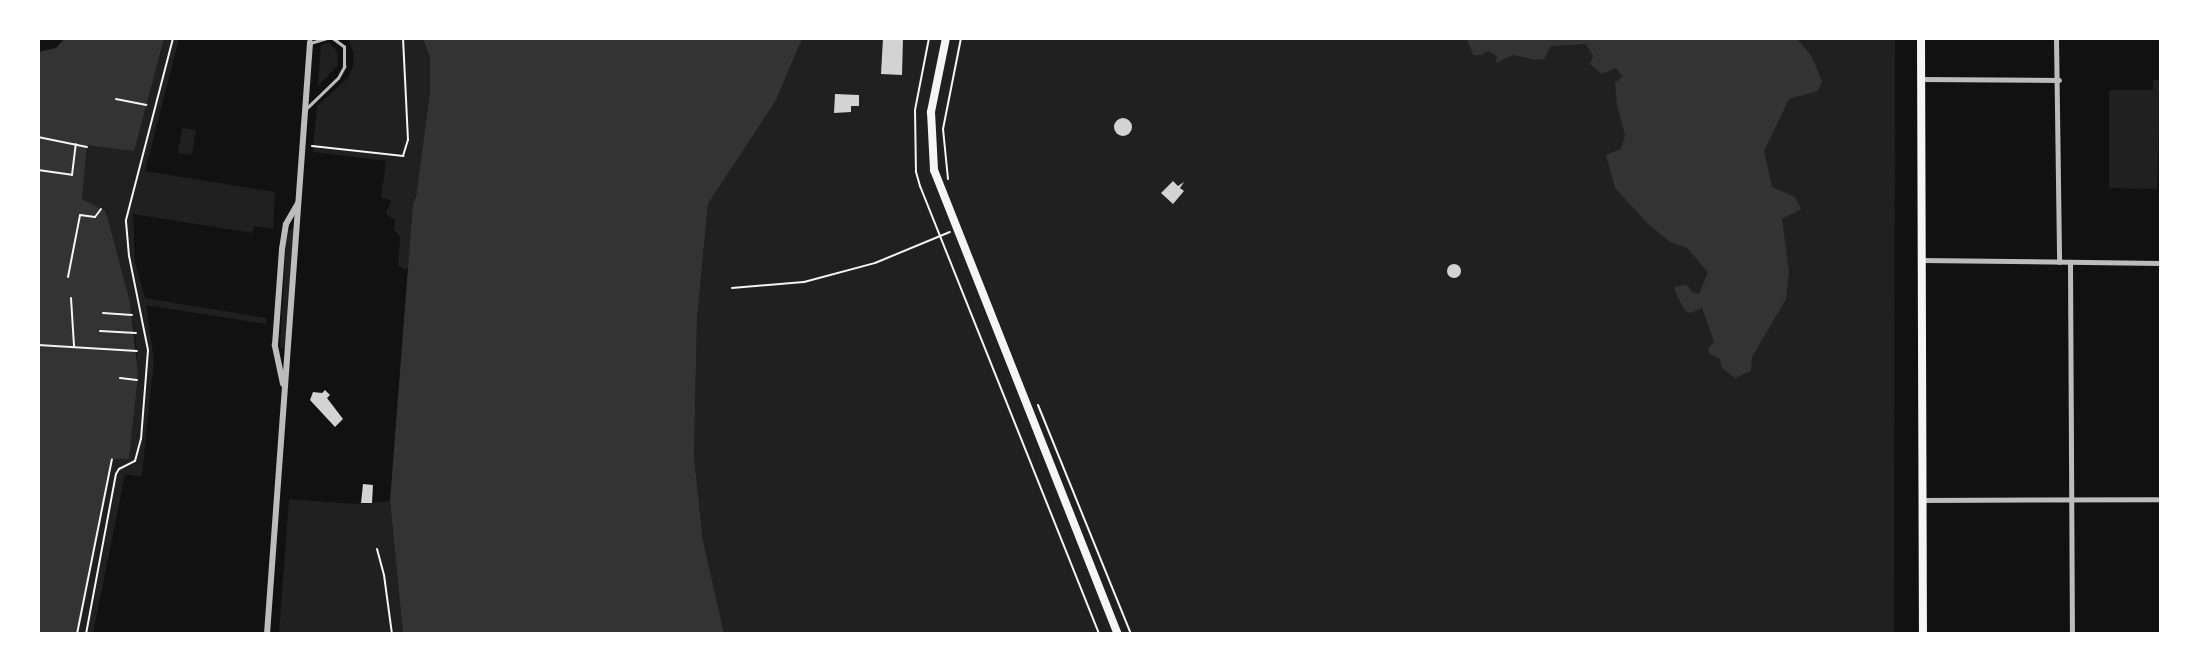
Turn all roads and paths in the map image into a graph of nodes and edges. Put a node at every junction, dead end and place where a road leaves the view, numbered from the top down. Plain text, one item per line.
1 (173, 38) edge
2 (330, 38) edge
3 (403, 38) edge
4 (929, 38) edge
5 (946, 38) edge
6 (961, 38) edge
7 (1921, 38) edge
8 (2056, 38) edge
9 (310, 43) joint
10 (1921, 79) junction
11 (2059, 80) junction
12 (117, 99) dead end
13 (146, 105) dead end
14 (305, 111) junction
15 (38, 137) edge
16 (76, 144) junction
17 (311, 146) dead end
18 (87, 147) dead end
19 (38, 170) edge
20 (949, 183) dead end
21 (298, 203) junction
22 (101, 209) dead end
23 (955, 229) junction
24 (940, 236) junction
25 (1922, 260) junction
26 (2059, 262) junction
27 (2070, 262) junction
28 (2161, 263) edge
29 (68, 277) dead end
30 (732, 288) dead end
31 (71, 298) dead end
32 (103, 313) dead end
33 (132, 315) dead end
34 (100, 331) dead end
35 (136, 333) dead end
36 (38, 345) edge
37 (74, 347) junction
38 (136, 351) dead end
39 (120, 378) dead end
40 (137, 380) dead end
41 (285, 389) junction
42 (1037, 403) dead end
43 (111, 459) dead end
44 (2071, 499) junction
45 (2161, 499) edge
46 (1922, 500) junction
47 (377, 549) dead end
48 (77, 634) edge
49 (86, 634) edge
50 (267, 634) edge
51 (392, 634) edge
52 (1099, 634) edge
53 (1118, 634) edge
54 (1131, 634) edge
55 (1923, 634) edge
56 (2072, 634) edge

1 - 49 path
2 - 9 lane
2 - 14 lane
3 - 17 path
4 - 24 path
5 - 23 main road
6 - 20 path
7 - 10 main road
8 - 11 street
9 - 14 street
10 - 11 street
10 - 25 main road
11 - 26 street
12 - 13 path
14 - 21 street
15 - 16 path
16 - 18 path
16 - 19 path
21 - 41 street
21 - 41 street
22 - 29 path
23 - 24 path
23 - 53 main road
24 - 30 path
24 - 52 path
25 - 26 street
25 - 46 main road
26 - 27 street
27 - 28 street
27 - 44 street
31 - 37 path
32 - 33 path
34 - 35 path
36 - 37 path
37 - 38 path
39 - 40 path
41 - 50 street
42 - 54 path
43 - 48 path
44 - 45 street
44 - 46 street
44 - 56 street
46 - 55 main road
47 - 51 path

